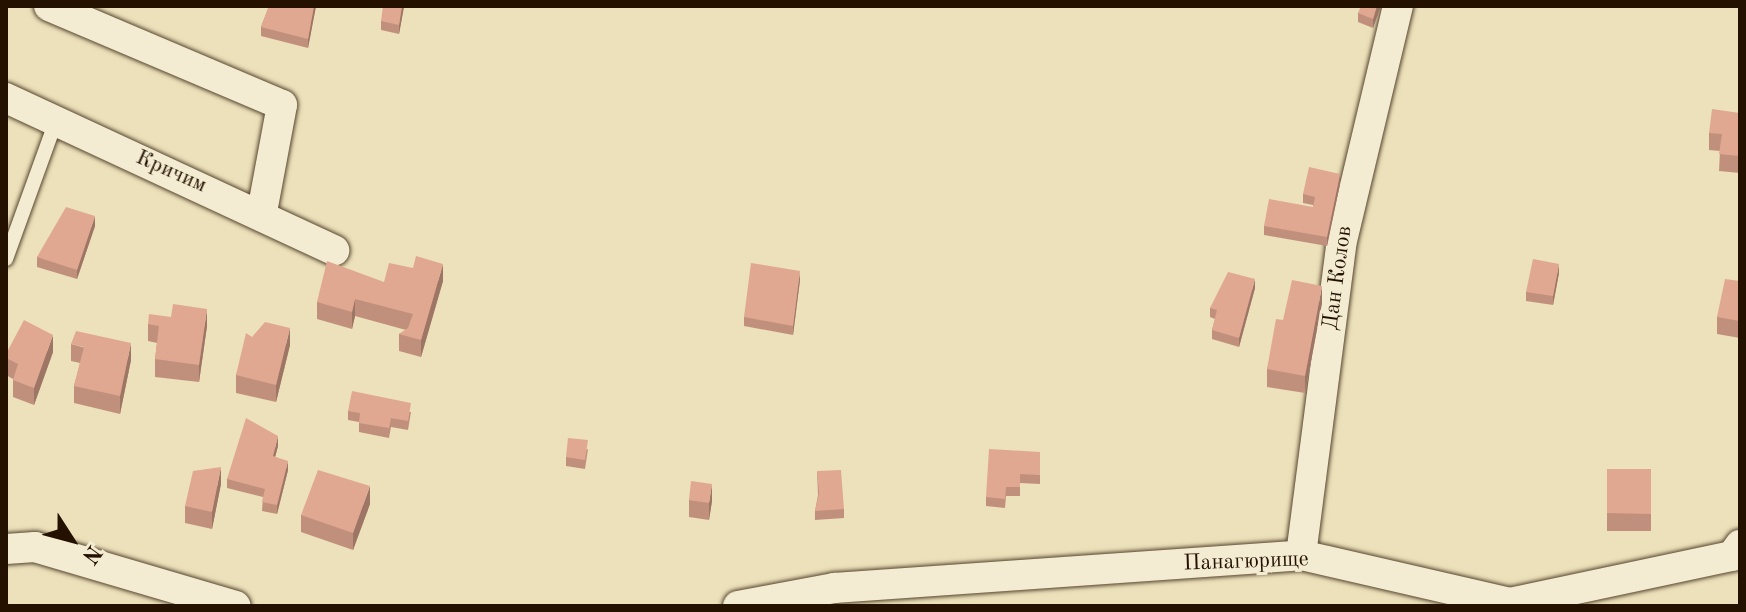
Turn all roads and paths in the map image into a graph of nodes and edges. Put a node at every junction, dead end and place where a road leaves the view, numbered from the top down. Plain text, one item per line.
1 (49, 6) edge
2 (1398, 6) edge
3 (6, 98) edge
4 (56, 121) junction
5 (262, 212) junction
6 (334, 250) dead end
7 (6, 259) edge
8 (1740, 545) edge
9 (6, 549) edge
10 (1301, 555) junction
11 (235, 606) edge
12 (738, 606) edge

1 - 5 street
2 - 10 street, Дан Колов
3 - 4 street, Кричим
4 - 5 street, Кричим
4 - 7 lane
5 - 6 street, Кричим
8 - 10 street, Панагюрище
9 - 11 street
10 - 12 street, Панагюрище

